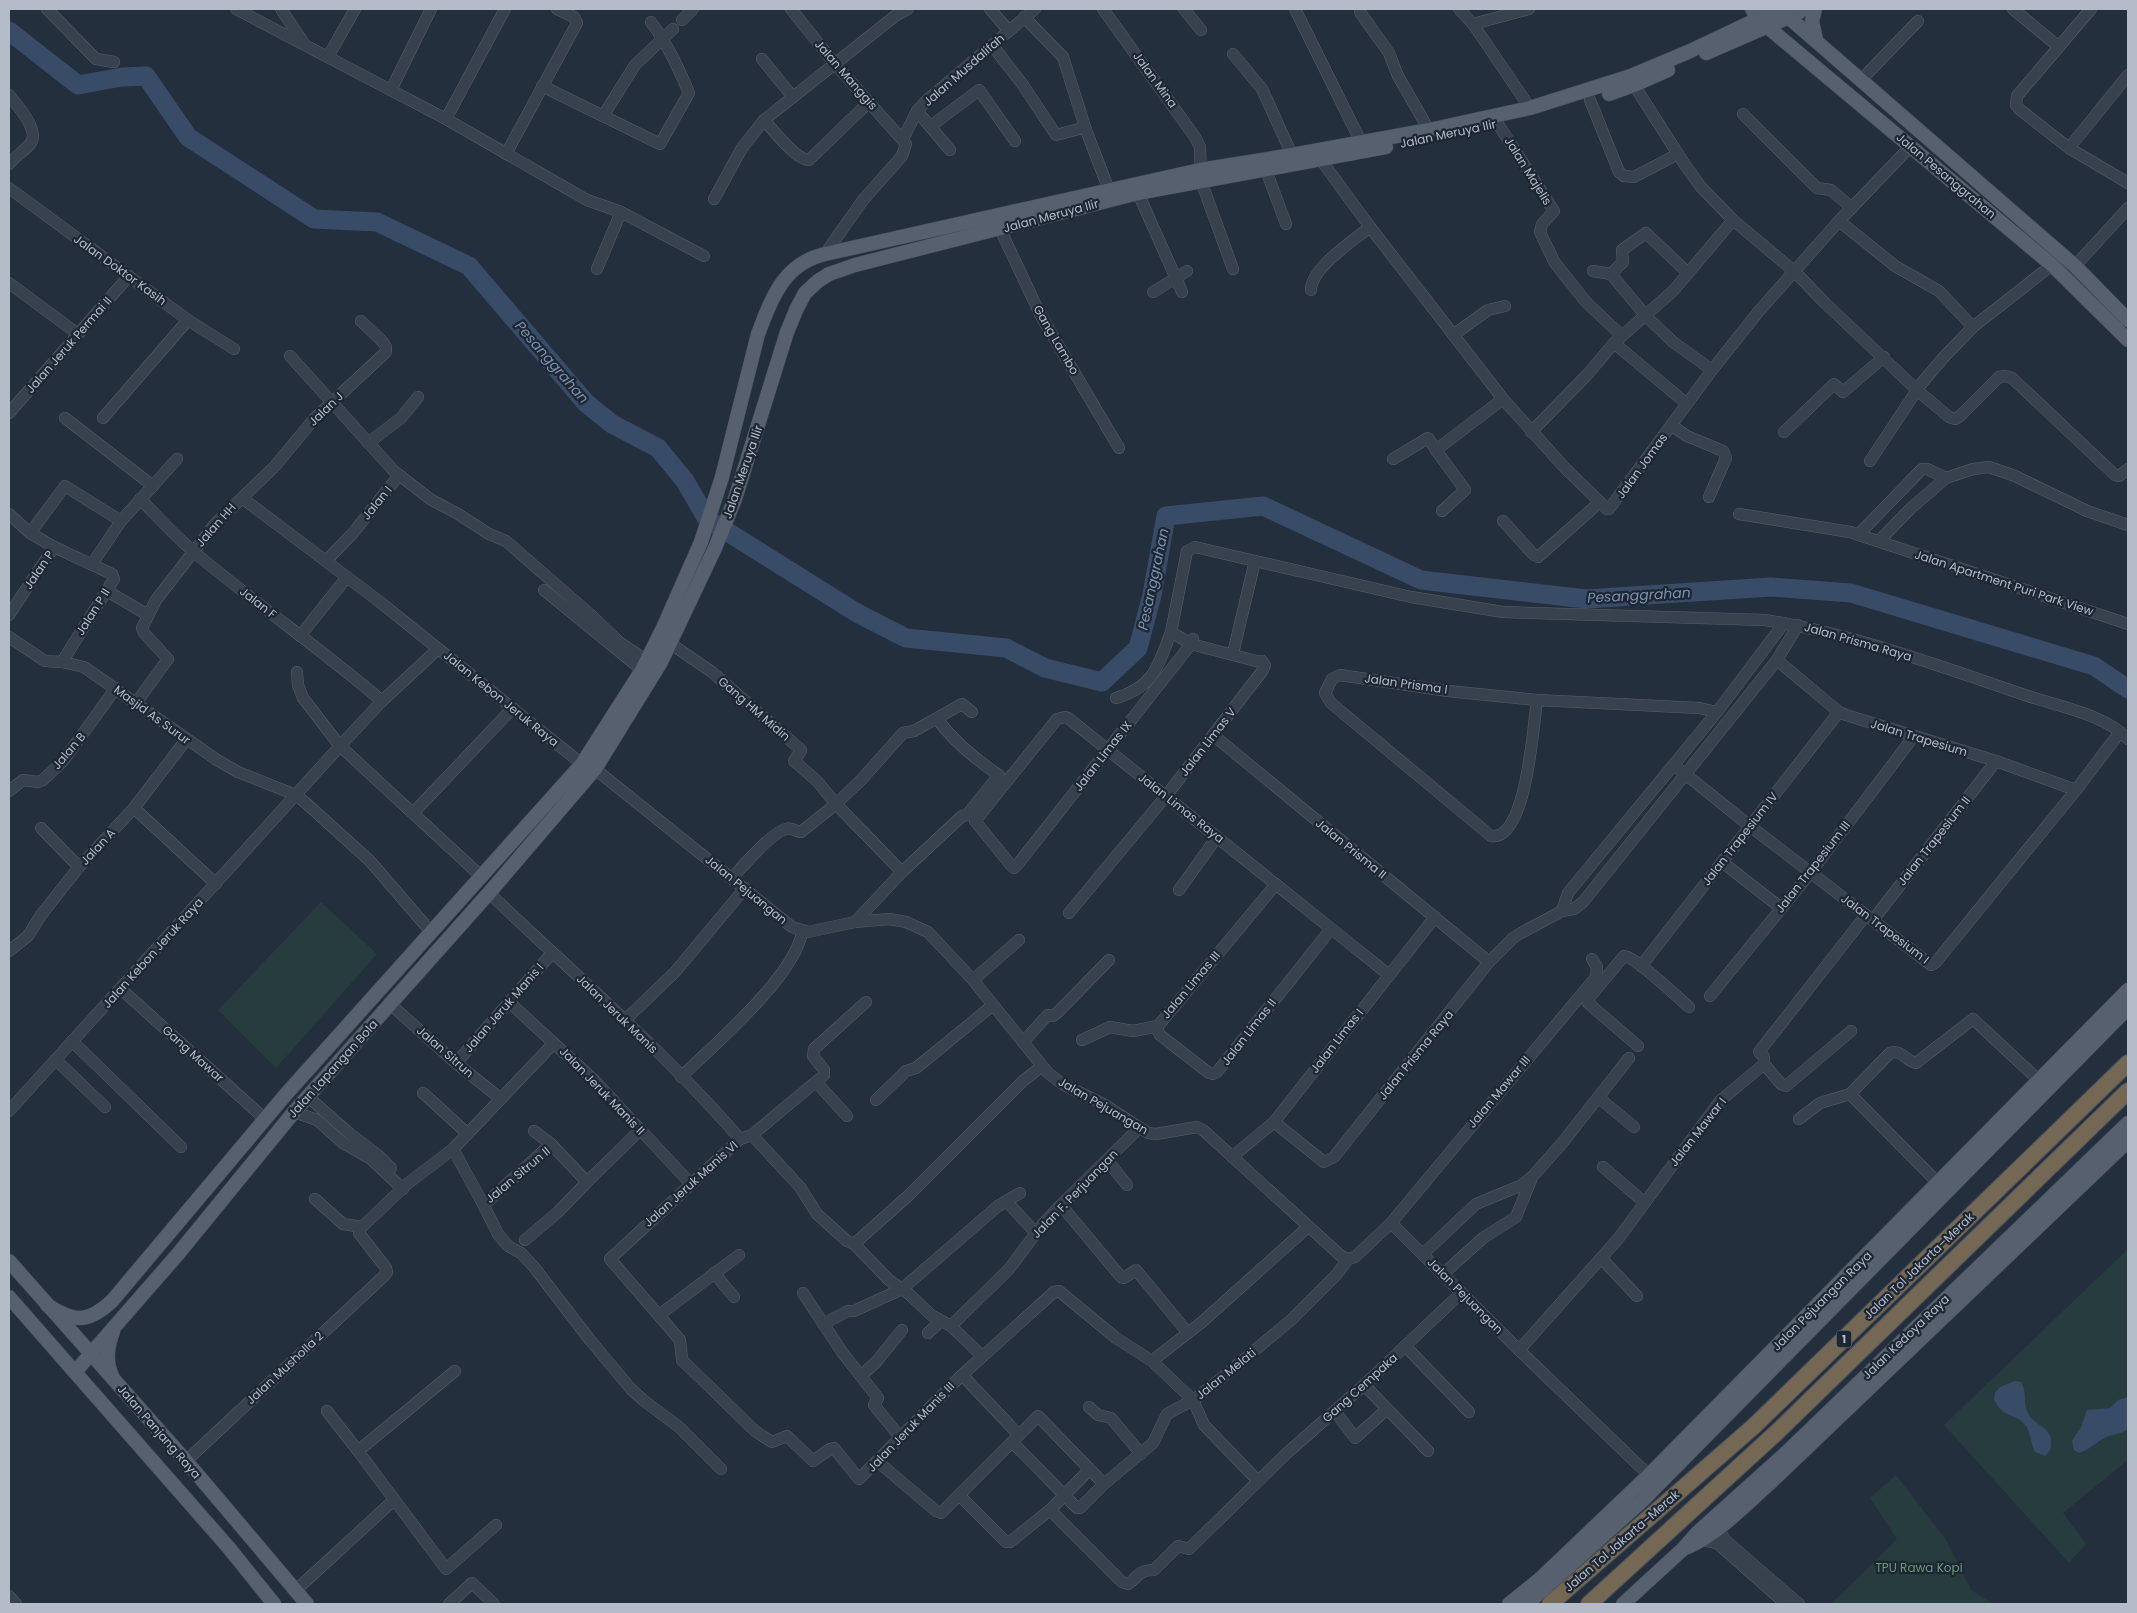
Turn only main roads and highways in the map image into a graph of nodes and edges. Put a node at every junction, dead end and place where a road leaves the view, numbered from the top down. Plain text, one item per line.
1 (1804, 9) edge
2 (1815, 9) edge
3 (1784, 13) edge
4 (1759, 18) edge
5 (1742, 38) junction
6 (1816, 40) junction
7 (1788, 42) junction
8 (1886, 102) junction
9 (1874, 115) junction
10 (1204, 173) junction
11 (1084, 201) junction
12 (2128, 320) edge
13 (2128, 340) edge
14 (742, 400) junction
15 (766, 403) junction
16 (670, 635) junction
17 (588, 767) junction
18 (403, 965) junction
19 (416, 975) junction
20 (2128, 990) edge
21 (2128, 1008) edge
22 (2128, 1063) edge
23 (2044, 1085) junction
24 (2128, 1091) edge
25 (2128, 1123) edge
26 (2128, 1141) edge
27 (9, 1261) edge
28 (9, 1297) edge
29 (46, 1305) junction
30 (118, 1322) junction
31 (91, 1355) junction
32 (75, 1372) junction
33 (110, 1376) junction
34 (86, 1384) junction
35 (1653, 1479) junction
36 (1683, 1549) junction
37 (274, 1604) edge
38 (307, 1604) edge
39 (1509, 1604) edge
40 (1527, 1604) edge
41 (1550, 1604) edge
42 (1589, 1604) edge
43 (1623, 1604) edge

1 - 3 main road, Jalan Meruya Ilir
2 - 6 main road
3 - 4 main road, Jalan Meruya Ilir
3 - 6 main road, Jalan Pesanggrahan
4 - 5 main road, Jalan Meruya Ilir
4 - 7 main road, Jalan Pesanggrahan
4 - 10 main road, Jalan Meruya Ilir
5 - 7 main road
5 - 10 main road, Jalan Meruya Ilir
6 - 8 main road, Jalan Pesanggrahan
7 - 9 main road, Jalan Pesanggrahan
8 - 9 main road
8 - 12 main road, Jalan Pesanggrahan
9 - 13 main road, Jalan Pesanggrahan
10 - 11 main road, Jalan Meruya Ilir
10 - 11 main road, Jalan Meruya Ilir
11 - 14 main road, Jalan Meruya Ilir
11 - 15 main road, Jalan Meruya Ilir
14 - 15 main road
14 - 16 main road, Jalan Meruya Ilir
15 - 16 main road, Jalan Meruya Ilir
16 - 17 main road, Jalan Meruya Ilir
16 - 17 main road, Jalan Meruya Ilir
17 - 18 main road, Jalan Lapangan Bola
17 - 19 main road, Jalan Lapangan Bola
18 - 19 main road
18 - 29 main road, Jalan Lapangan Bola
19 - 30 main road, Jalan Lapangan Bola
20 - 23 main road, Jalan Pejuangan Raya
21 - 23 main road, Jalan Pejuangan Raya
22 - 41 highway, Jalan Tol Jakarta–Merak / 1
23 - 35 main road, Jalan Pejuangan Raya
24 - 42 highway, Jalan Tol Jakarta–Merak / 1
25 - 36 main road, Jalan Kedoya Raya
26 - 36 main road, Jalan Kedoya Raya
27 - 29 main road, Jalan Panjang Raya
28 - 32 main road, Jalan Panjang Raya
29 - 31 main road, Jalan Panjang Raya
30 - 31 main road, Jalan Lapangan Bola
30 - 33 main road
31 - 32 main road, Jalan Lapangan Bola
31 - 33 main road, Jalan Panjang Raya
32 - 34 main road, Jalan Panjang Raya
33 - 34 main road
33 - 38 main road, Jalan Panjang Raya
34 - 37 main road, Jalan Panjang Raya
35 - 39 main road, Jalan Pejuangan Raya
35 - 40 main road, Jalan Pejuangan Raya
36 - 43 main road, Jalan Kedoya Raya

